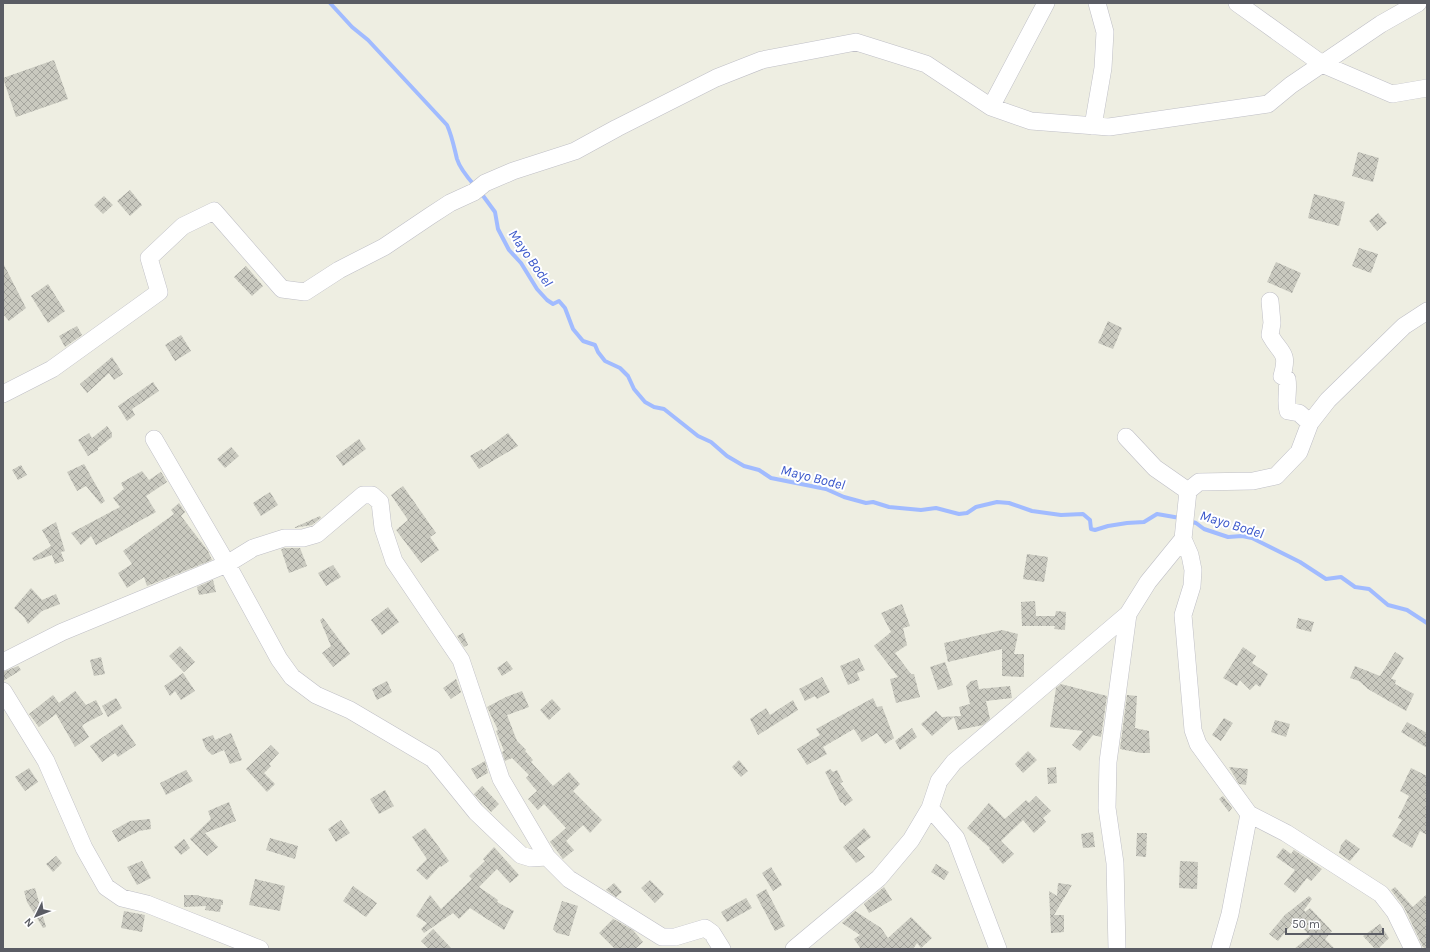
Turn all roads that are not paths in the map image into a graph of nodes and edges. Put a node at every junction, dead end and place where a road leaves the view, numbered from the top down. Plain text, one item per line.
1 (1046, 3) edge
2 (1097, 3) edge
3 (1237, 3) edge
4 (1418, 3) edge
5 (1322, 64) junction
6 (1427, 88) edge
7 (991, 107) junction
8 (1093, 126) junction
9 (1270, 301) dead end
10 (1427, 311) edge
11 (3, 394) edge
12 (1310, 423) junction
13 (1126, 437) dead end
14 (154, 439) dead end
15 (1188, 490) junction
16 (1184, 526) junction
17 (227, 564) junction
18 (1128, 614) junction
19 (3, 662) edge
20 (3, 691) edge
21 (930, 808) junction
22 (1249, 814) junction
23 (547, 857) junction
24 (260, 949) edge
25 (722, 949) edge
26 (794, 949) edge
27 (998, 949) edge
28 (1117, 949) edge
29 (1220, 949) edge
30 (1413, 949) edge

1 - 7 street
2 - 8 street
3 - 5 street
4 - 5 street
5 - 6 street
5 - 8 street
7 - 8 street
7 - 11 street
9 - 12 street
10 - 12 street
12 - 15 street
13 - 15 street
14 - 17 street
15 - 16 street
16 - 18 street
16 - 22 street
17 - 19 street
17 - 23 street
17 - 23 street
18 - 21 street
18 - 28 street
20 - 24 street
21 - 26 street
21 - 27 street
22 - 29 street
22 - 30 street
23 - 25 street

